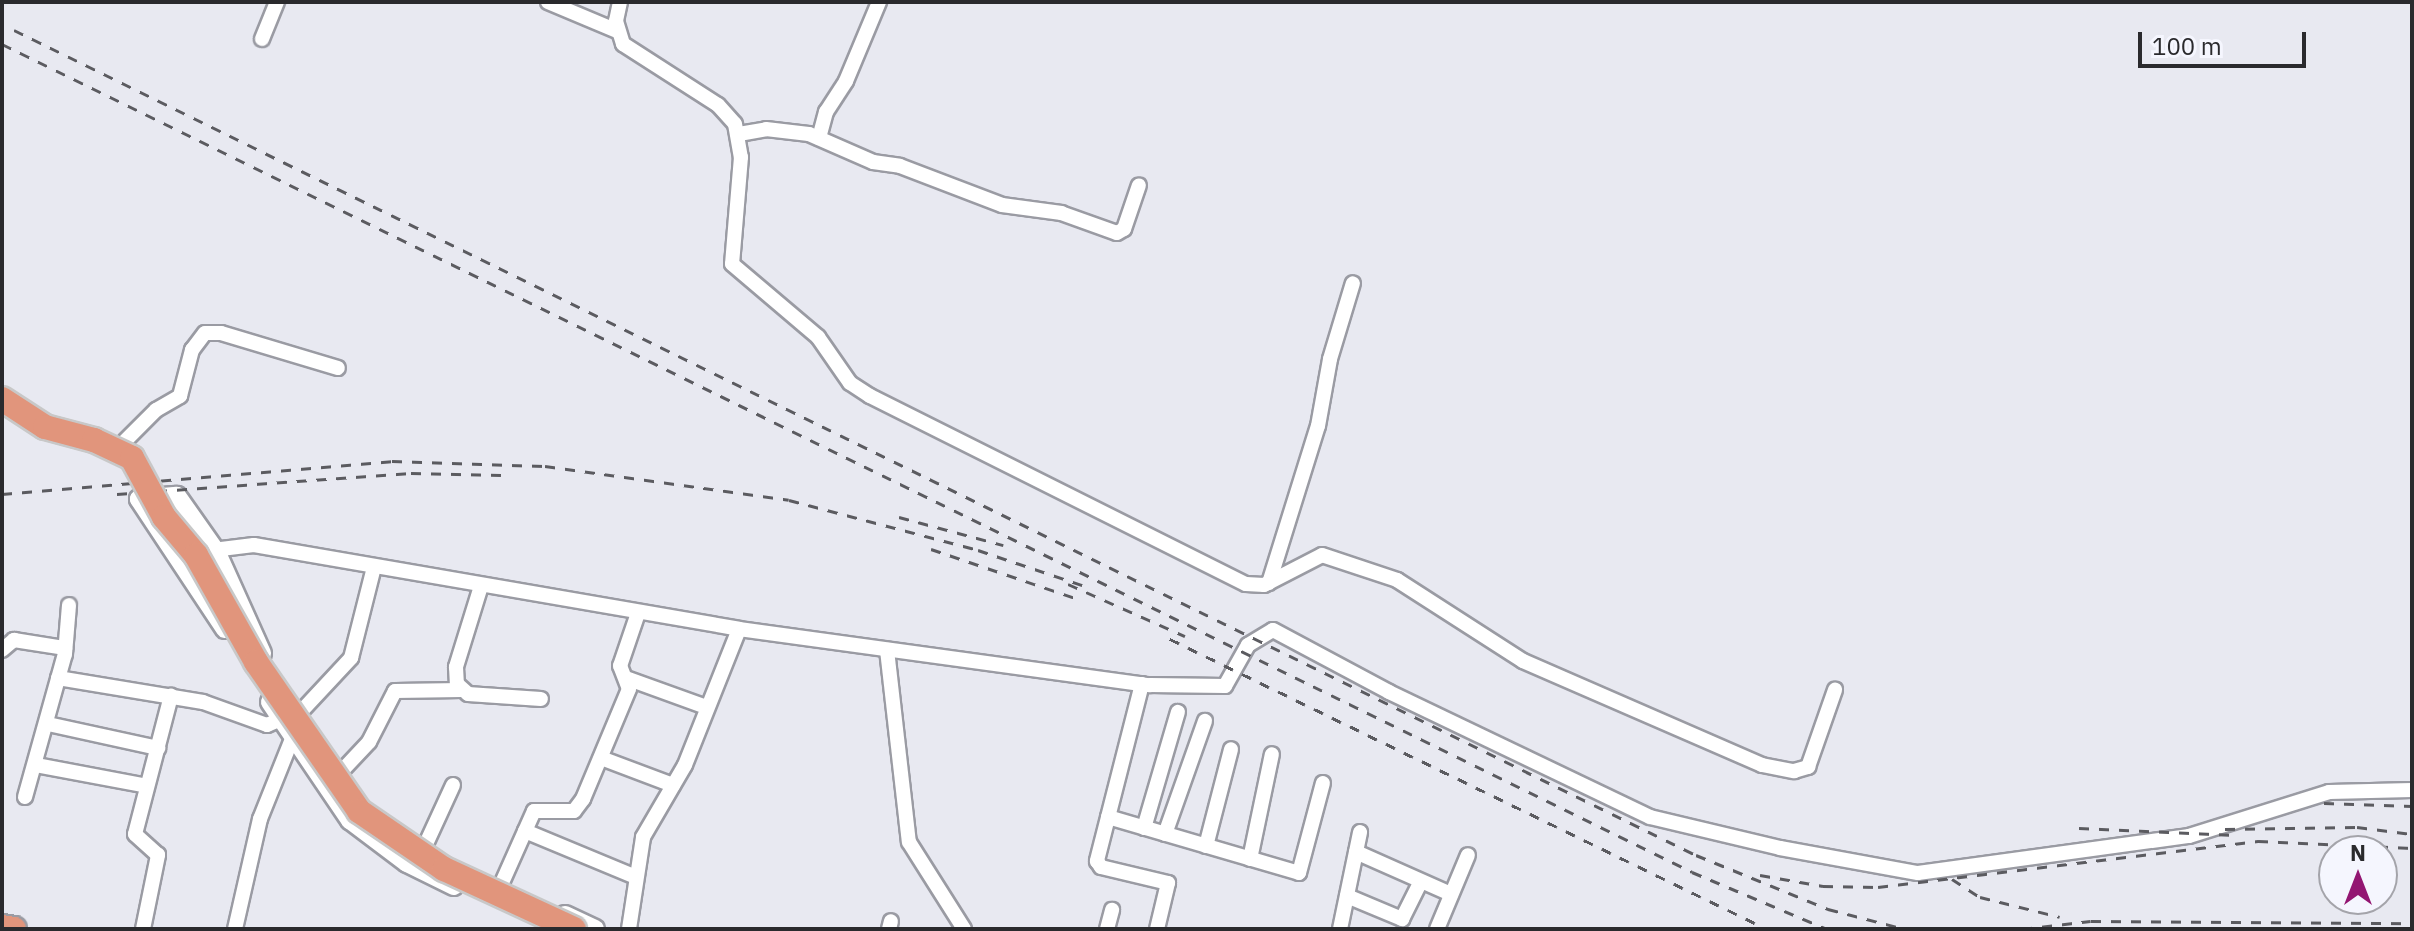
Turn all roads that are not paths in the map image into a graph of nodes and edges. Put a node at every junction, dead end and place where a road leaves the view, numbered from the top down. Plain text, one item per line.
1 (277, 2) edge
2 (548, 2) edge
3 (620, 2) edge
4 (879, 2) edge
5 (617, 31) junction
6 (262, 39) dead end
7 (739, 134) junction
8 (819, 138) junction
9 (1139, 185) dead end
10 (1353, 283) dead end
11 (338, 368) dead end
12 (2, 382) edge
13 (2, 399) edge
14 (2, 409) edge
15 (125, 441) junction
16 (140, 493) junction
17 (213, 550) junction
18 (374, 567) junction
19 (1269, 583) junction
20 (481, 586) junction
21 (69, 605) dead end
22 (638, 613) junction
23 (739, 629) junction
24 (65, 648) junction
25 (2, 650) edge
26 (887, 650) junction
27 (58, 678) junction
28 (626, 678) junction
29 (1142, 684) junction
30 (462, 690) junction
31 (1835, 690) dead end
32 (171, 696) junction
33 (541, 699) dead end
34 (706, 707) junction
35 (1178, 712) dead end
36 (289, 718) junction
37 (1205, 721) dead end
38 (48, 724) junction
39 (292, 739) junction
40 (158, 748) junction
41 (1231, 749) dead end
42 (1272, 754) dead end
43 (601, 758) junction
44 (36, 765) junction
45 (338, 775) junction
46 (1323, 783) dead end
47 (453, 785) dead end
48 (673, 785) junction
49 (147, 786) junction
50 (2412, 790) edge
51 (25, 797) dead end
52 (1108, 817) junction
53 (1144, 828) junction
54 (525, 831) junction
55 (1360, 832) dead end
56 (1165, 834) junction
57 (425, 846) junction
58 (1206, 846) junction
59 (1356, 852) junction
60 (1468, 855) dead end
61 (1250, 859) junction
62 (636, 877) junction
63 (1421, 881) junction
64 (501, 885) junction
65 (1451, 894) junction
66 (1347, 896) junction
67 (1112, 910) dead end
68 (2, 927) edge
69 (14, 929) edge
70 (143, 929) edge
71 (235, 929) edge
72 (548, 929) edge
73 (574, 929) edge
74 (595, 929) edge
75 (629, 929) edge
76 (964, 929) edge
77 (1107, 929) edge
78 (1157, 929) edge
79 (1340, 929) edge
80 (1437, 929) edge

1 - 6 street
2 - 5 street
3 - 5 street
4 - 8 street
5 - 7 street
7 - 8 street
7 - 19 street
8 - 9 street
10 - 19 street
11 - 15 street
12 - 15 street
13 - 73 highway, bridge
14 - 16 street
15 - 16 street
16 - 17 street
16 - 36 street
17 - 18 street
17 - 36 street
18 - 20 street
18 - 36 street
19 - 31 street
20 - 22 street
20 - 30 street
21 - 24 street
22 - 23 street
22 - 28 street
23 - 26 street
23 - 34 street
24 - 25 street
24 - 27 street
26 - 29 street
26 - 76 street
27 - 32 street
27 - 38 street
28 - 34 street
28 - 43 street
29 - 50 street
29 - 52 street
30 - 33 street
30 - 45 street
32 - 36 street
32 - 40 street
34 - 48 street
35 - 53 street
36 - 39 street
36 - 45 street
37 - 56 street
38 - 40 street
38 - 44 street
39 - 71 street
39 - 72 street
40 - 49 street
41 - 58 street
42 - 61 street
43 - 48 street
43 - 54 street
44 - 49 street
44 - 51 street
45 - 57 street
46 - 61 street
47 - 57 street
48 - 62 street
49 - 70 street
52 - 53 street
52 - 78 street
53 - 56 street
54 - 62 street
54 - 64 street
55 - 59 street
56 - 58 street
57 - 64 street
58 - 61 street
59 - 63 street
59 - 66 street
60 - 65 street
62 - 75 street
63 - 65 street
63 - 66 street
64 - 74 street
65 - 80 street
66 - 79 street
67 - 77 street
68 - 69 highway

